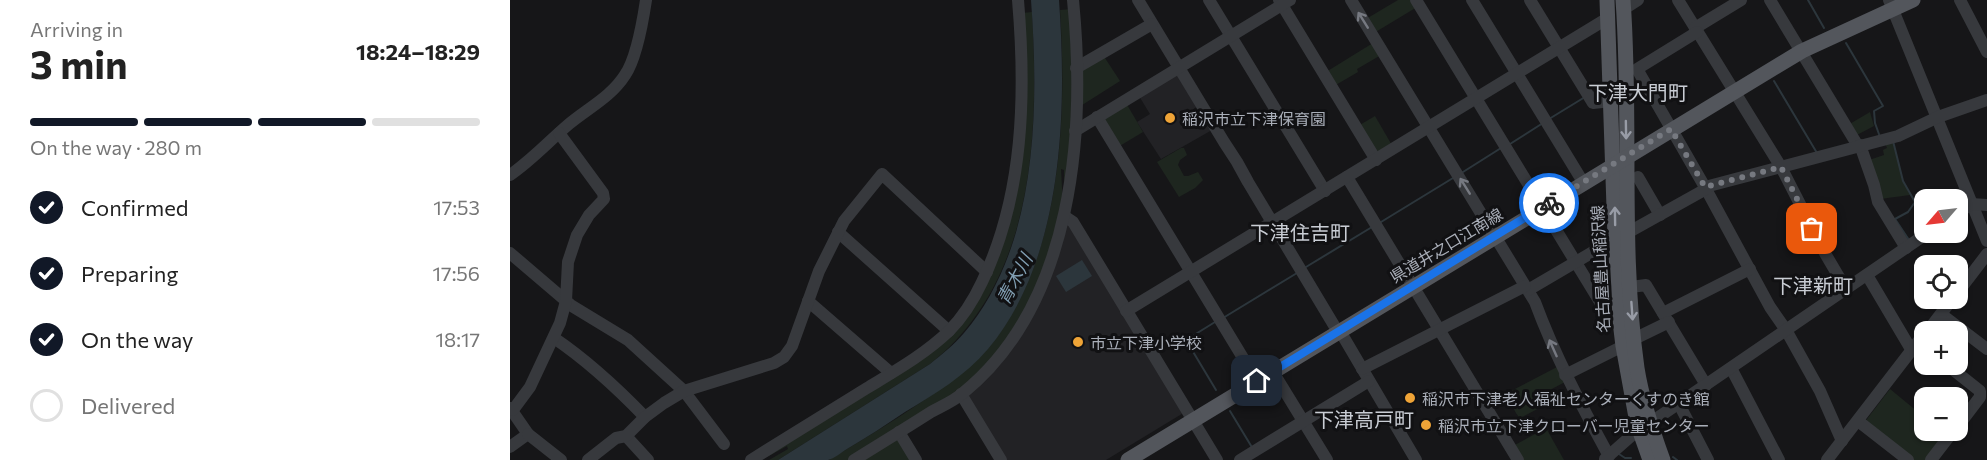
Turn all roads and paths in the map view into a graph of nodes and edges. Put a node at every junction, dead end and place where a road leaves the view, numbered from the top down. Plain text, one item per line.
1 (646, 0) edge
2 (1018, 0) edge
3 (1086, 0) edge
4 (1138, 0) edge
5 (1209, 0) edge
6 (1351, 0) edge
7 (1416, 0) edge
8 (1472, 0) edge
9 (1530, 0) edge
10 (1607, 0) edge
11 (1638, 0) edge
12 (1678, 0) edge
13 (1741, 0) edge
14 (1770, 0) edge
15 (1913, 0) edge
16 (1960, 0) edge
17 (1284, 2) edge
18 (1074, 3) edge
19 (1623, 4) edge
20 (1891, 5) edge
21 (1608, 18) junction
22 (1152, 24) junction
23 (1696, 30) junction
24 (1231, 36) junction
25 (1559, 48) junction
26 (1802, 51) junction
27 (1987, 52) edge
28 (1076, 68) junction
29 (1179, 68) junction
30 (1517, 74) junction
31 (1735, 91) junction
32 (1475, 99) junction
33 (1987, 100) edge
34 (1611, 101) junction
35 (1097, 117) junction
36 (1938, 117) junction
37 (1430, 128) junction
38 (1671, 129) junction
39 (1075, 131) junction
40 (559, 133) junction
41 (1859, 145) junction
42 (1626, 156) junction
43 (1376, 160) junction
44 (1613, 164) junction
45 (1781, 167) junction
46 (510, 175) edge
47 (1347, 177) junction
48 (1638, 177) dead end
49 (1583, 182) junction
50 (1706, 188) junction
51 (1326, 190) junction
52 (1971, 204) junction
53 (1987, 205) edge
54 (1968, 206) edge
55 (1542, 207) junction
56 (1660, 215) junction
57 (1064, 216) junction
58 (1272, 223) junction
59 (838, 232) junction
60 (1496, 235) junction
61 (1622, 235) junction
62 (1987, 241) edge
63 (1914, 242) edge
64 (1906, 248) junction
65 (510, 253) edge
66 (1987, 254) edge
67 (1576, 262) junction
68 (1750, 269) junction
69 (1983, 269) edge
70 (987, 272) junction
71 (1191, 272) junction
72 (1867, 275) junction
73 (1968, 283) edge
74 (1412, 287) junction
75 (1631, 287) junction
76 (1527, 288) junction
77 (1846, 289) junction
78 (566, 301) junction
79 (808, 301) junction
80 (1618, 307) junction
81 (1945, 309) edge
82 (1126, 311) junction
83 (1941, 314) junction
84 (1666, 317) junction
85 (1936, 321) edge
86 (1438, 330) junction
87 (1786, 330) junction
88 (1339, 331) junction
89 (949, 332) junction
90 (1914, 332) edge
91 (554, 338) junction
92 (1629, 343) junction
93 (1987, 349) edge
94 (1914, 350) edge
95 (1731, 368) junction
96 (1362, 369) junction
97 (1273, 372) junction
98 (891, 373) junction
99 (1565, 375) junction
100 (1960, 375) edge
101 (1257, 381) junction
102 (1370, 381) junction
103 (1706, 385) junction
104 (684, 391) junction
105 (961, 394) junction
106 (1679, 404) junction
107 (511, 409) edge
108 (1968, 413) edge
109 (645, 417) junction
110 (1193, 420) junction
111 (1858, 421) junction
112 (1303, 422) junction
113 (1644, 426) junction
114 (899, 432) junction
115 (528, 434) junction
116 (626, 436) junction
117 (1842, 441) junction
118 (1946, 441) edge
119 (724, 444) dead end
120 (510, 447) edge
121 (1606, 458) edge
122 (1131, 459) edge
123 (561, 460) edge
124 (588, 460) edge
125 (648, 460) edge
126 (751, 460) edge
127 (854, 460) edge
128 (916, 460) edge
129 (1001, 460) edge
130 (1217, 460) edge
131 (1240, 460) edge
132 (1327, 460) edge
133 (1416, 460) edge
134 (1518, 460) edge
135 (1650, 460) edge
136 (1662, 460) edge
137 (1708, 460) edge
138 (1779, 460) edge
139 (1827, 460) edge
140 (1908, 460) edge
141 (1931, 460) edge

1 - 40 street
2 - 70 street
3 - 18 street
4 - 22 street
5 - 24 street
37 -> 6 street
7 - 32 street
8 - 30 street
9 - 25 street
10 - 21 main road, 名古屋豊山稲沢線
11 - 19 street
12 - 23 street
13 - 23 street
14 - 26 street
15 - 20 main road, 県道井之口江南線
16 - 27 street
17 - 24 street
17 - 43 street
18 - 28 street
19 -> 42 main road, 名古屋豊山稲沢線
20 - 26 main road, 県道井之口江南線
20 - 36 street
21 - 25 street
21 - 34 main road, 名古屋豊山稲沢線
22 - 28 street
22 - 29 street
23 - 31 street
23 - 38 street
24 - 29 street
24 - 51 street
25 - 30 street
25 - 34 street
26 - 31 main road, 県道井之口江南線
26 - 41 street
28 - 39 street
29 - 35 street
29 - 58 street
30 - 32 street
30 - 49 street
31 - 38 main road, 県道井之口江南線
31 - 45 street
32 - 37 street
32 - 55 street
33 - 36 street
34 - 44 main road, 名古屋豊山稲沢線
35 - 39 street
35 - 71 street
36 - 41 street
36 - 52 street
37 - 43 street
60 -> 37 street
38 - 42 main road, 県道井之口江南線
38 - 50 street
39 - 57 street
40 - 46 street
40 - 78 street
41 - 45 street
41 - 64 street
42 - 44 main road, 県道井之口江南線
42 - 61 main road, 名古屋豊山稲沢線
43 - 47 street
44 - 49 main road, 県道井之口江南線
61 -> 44 main road, 名古屋豊山稲沢線
45 - 50 street
45 - 77 street
47 - 51 street
47 - 74 street
48 - 56 street
49 - 55 main road, 県道井之口江南線
50 - 56 street
50 - 68 street
51 - 58 street
52 - 53 street
52 - 54 street
52 - 62 street
55 - 60 main road, 県道井之口江南線
55 - 67 street
56 - 61 street
57 - 82 street
57 - 105 street
58 - 71 street
58 - 88 street
59 - 70 street
59 - 79 street
59 - 89 street
60 - 74 main road, 県道井之口江南線
60 - 76 street
61 - 67 street
61 - 75 main road, 名古屋豊山稲沢線
61 - 80 main road, 名古屋豊山稲沢線
63 - 64 street
64 - 72 street
65 - 78 street
66 - 69 street
67 - 76 street
67 - 80 street
68 - 84 street
68 - 87 street
69 - 73 street
70 - 89 street
71 - 82 street
71 - 101 street
72 - 77 street
72 - 90 street
74 - 86 street
74 - 88 main road, 県道井之口江南線
75 - 84 street
75 -> 92 main road, 名古屋豊山稲沢線
76 - 86 street
99 -> 76 street
77 - 87 street
78 - 91 street
78 - 104 street
79 - 98 street
79 - 104 street
80 - 92 main road, 名古屋豊山稲沢線
81 - 83 street
82 - 110 street
83 - 85 street
83 - 93 street
84 - 92 street
84 - 103 street
86 - 96 street
86 - 134 street
87 - 95 street
87 - 117 street
88 - 96 street
88 - 97 main road, 県道井之口江南線
89 - 98 street
91 - 107 street
91 - 109 street
92 - 99 street
92 - 113 main road, 名古屋豊山稲沢線
94 - 111 street
95 - 103 street
95 - 138 street
96 - 102 street
97 - 101 main road, 県道井之口江南線
97 - 112 street
98 - 126 street
99 - 121 street
100 - 108 street
101 - 110 main road, 県道井之口江南線
102 - 112 street
102 - 133 street
103 - 106 street
104 - 109 street
104 - 119 street
105 - 114 street
105 - 129 street
106 - 113 street
106 - 137 street
107 - 115 street
109 - 116 street
110 - 122 main road, 県道井之口江南線
110 - 130 street
111 - 117 street
111 - 140 street
112 - 131 street
112 - 132 street
113 - 121 street
113 - 135 main road, 名古屋豊山稲沢線
113 - 136 main road, 名古屋豊山稲沢線
114 - 127 street
114 - 128 street
115 - 120 street
115 - 123 street
116 - 124 street
116 - 125 street
117 - 139 street
118 - 141 street

